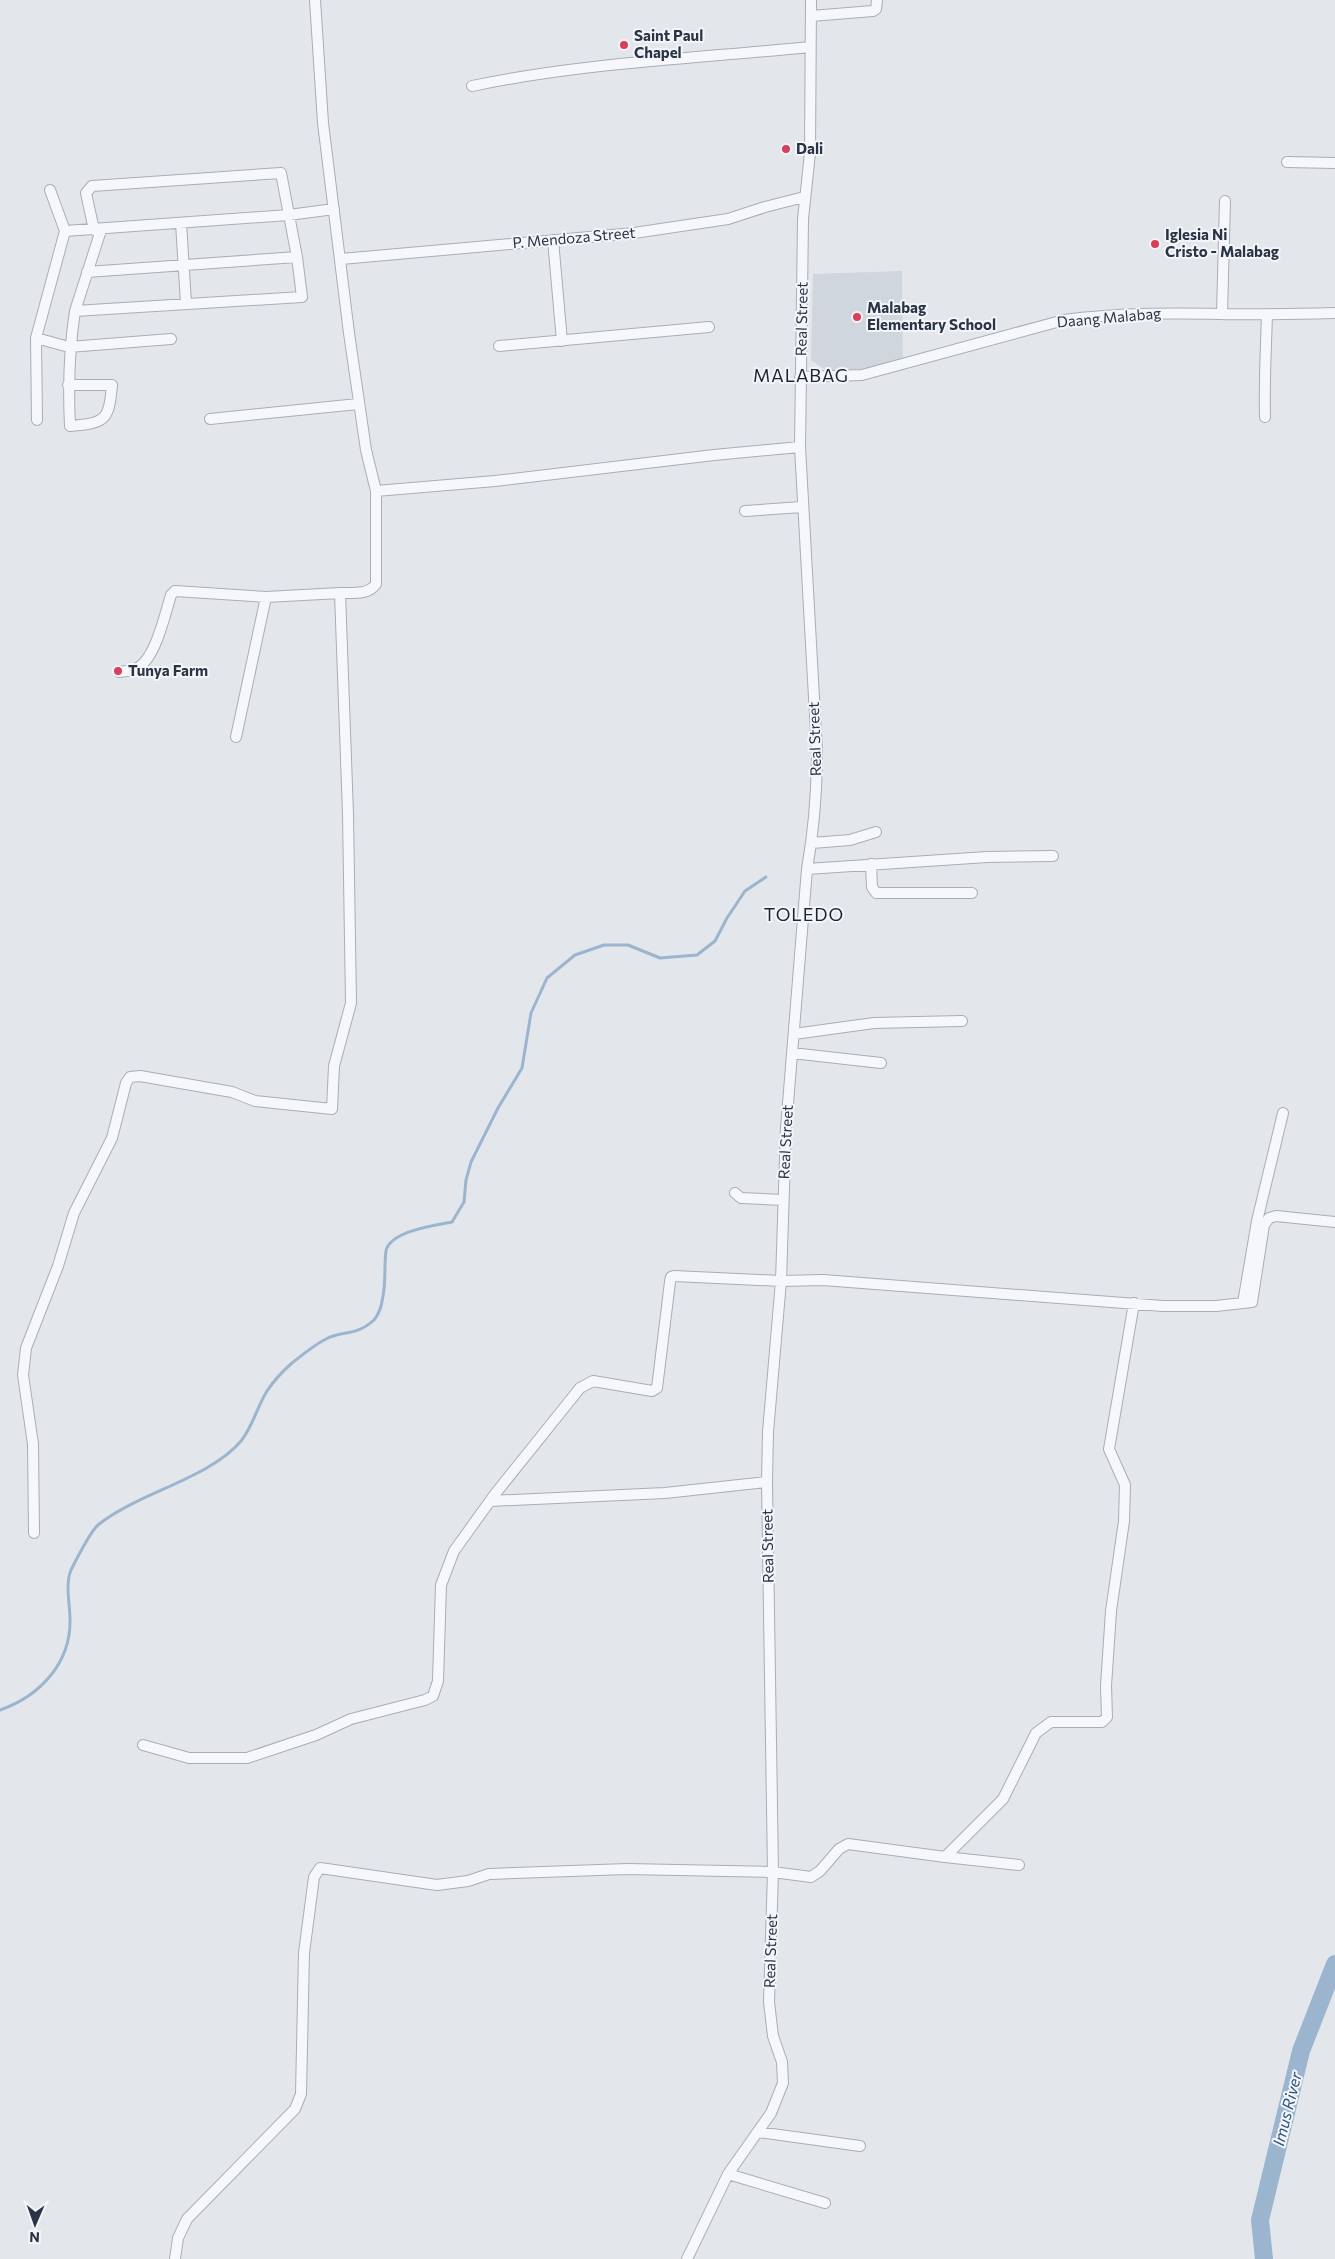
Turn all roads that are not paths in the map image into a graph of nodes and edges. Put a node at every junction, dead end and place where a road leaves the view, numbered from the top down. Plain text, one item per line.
1 (315, 0) edge
2 (811, 0) edge
3 (877, 0) edge
4 (811, 16) junction
5 (810, 48) junction
6 (472, 86) dead end
7 (1286, 162) dead end
8 (1335, 163) edge
9 (50, 190) dead end
10 (804, 197) junction
11 (1225, 201) dead end
12 (334, 209) junction
13 (289, 215) junction
14 (180, 223) junction
15 (97, 230) junction
16 (65, 232) junction
17 (553, 240) junction
18 (298, 257) junction
19 (341, 259) junction
20 (184, 264) junction
21 (86, 272) junction
22 (186, 303) junction
23 (75, 311) junction
24 (1335, 313) edge
25 (1222, 314) junction
26 (1267, 314) junction
27 (709, 326) dead end
28 (36, 338) junction
29 (172, 339) dead end
30 (562, 341) junction
31 (499, 346) dead end
32 (69, 347) junction
33 (800, 377) junction
34 (68, 385) junction
35 (358, 404) junction
36 (1265, 416) dead end
37 (210, 419) dead end
38 (38, 420) dead end
39 (800, 447) junction
40 (376, 491) junction
41 (802, 507) junction
42 (745, 512) dead end
43 (340, 593) junction
44 (266, 597) junction
45 (119, 672) dead end
46 (236, 737) dead end
47 (876, 832) dead end
48 (812, 842) junction
49 (1053, 856) dead end
50 (871, 864) junction
51 (808, 869) junction
52 (972, 893) dead end
53 (962, 1021) dead end
54 (794, 1034) junction
55 (792, 1053) junction
56 (881, 1063) dead end
57 (1283, 1114) dead end
58 (735, 1193) dead end
59 (783, 1200) junction
60 (1335, 1222) edge
61 (781, 1281) junction
62 (1134, 1303) junction
63 (1243, 1303) junction
64 (767, 1482) junction
65 (490, 1501) junction
66 (34, 1533) dead end
67 (143, 1744) dead end
68 (945, 1857) junction
69 (1019, 1865) dead end
70 (773, 1872) junction
71 (758, 2132) junction
72 (860, 2146) dead end
73 (728, 2174) junction
74 (825, 2203) dead end
75 (175, 2259) edge
76 (687, 2259) edge

1 - 12 street
2 - 4 street, Real Street
3 - 4 street
4 - 5 street, Real Street
5 - 6 street
5 - 10 street, Real Street
7 - 8 street
9 - 16 street
10 - 17 street, P. Mendoza Street
10 - 33 street, Real Street
11 - 25 street
12 - 13 street
12 - 19 street
13 - 14 street
13 - 15 street
13 - 18 street
14 - 15 street
14 - 20 street
15 - 16 street
15 - 21 street
16 - 28 street
17 - 19 street, P. Mendoza Street
17 - 30 street
18 - 20 street
18 - 22 street
19 - 35 street
20 - 21 street
20 - 22 street
21 - 23 street
22 - 23 street
23 - 32 street
24 - 26 street, Daang Malabag
25 - 26 street, Daang Malabag
25 - 33 street, Daang Malabag
26 - 36 street
27 - 30 street
28 - 32 street
28 - 38 street
29 - 32 street
30 - 31 street
32 - 34 street
33 - 39 street, Real Street
34 - 34 street
35 - 37 street
35 - 40 street
39 - 40 street
39 - 41 street, Real Street
40 - 43 street
41 - 42 street
41 - 48 street, Real Street
43 - 44 street
43 - 66 street
44 - 45 street
44 - 46 street
47 - 48 street
48 - 51 street, Real Street
49 - 50 street
50 - 51 street
50 - 52 street
51 - 54 street, Real Street
53 - 54 street
54 - 55 street, Real Street
55 - 56 street
55 - 59 street, Real Street
57 - 63 street
58 - 59 street
59 - 61 street, Real Street
60 - 63 street
61 - 62 street
61 - 64 street, Real Street
61 - 65 street
62 - 63 street
62 - 68 street
64 - 65 street
64 - 70 street, Real Street
65 - 67 street
68 - 69 street
68 - 70 street
70 - 71 street, Real Street
70 - 75 street
71 - 72 street
71 - 73 street, Real Street
73 - 74 street
73 - 76 street, Real Street

